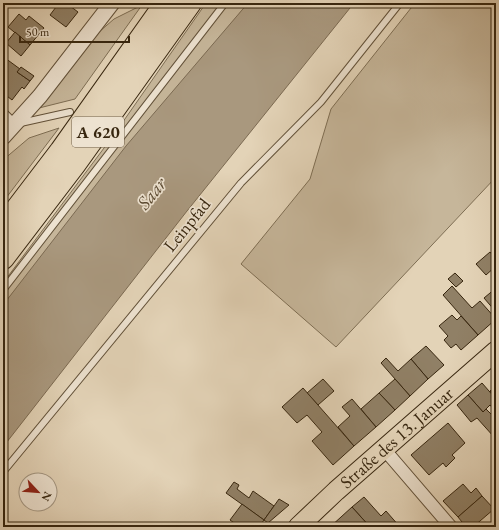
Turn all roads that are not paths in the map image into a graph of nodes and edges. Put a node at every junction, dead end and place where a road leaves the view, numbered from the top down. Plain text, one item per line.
1 (113, 3) edge
2 (166, 3) edge
3 (190, 3) edge
4 (225, 3) edge
5 (400, 3) edge
6 (3, 111) edge
7 (70, 112) dead end
8 (16, 124) junction
9 (3, 137) edge
10 (3, 227) edge
11 (3, 258) edge
12 (3, 290) edge
13 (496, 351) edge
14 (384, 449) junction
15 (3, 472) edge
16 (298, 527) edge
17 (451, 527) edge

1 - 8 street
2 - 10 highway, A 620
3 - 11 highway, A 620
4 - 12 lane
5 - 15 lane, Leinpfad
6 - 8 lane
7 - 8 lane
8 - 9 street
13 - 14 main road, Straße des 13. Januar
14 - 16 main road, Straße des 13. Januar
14 - 17 street

